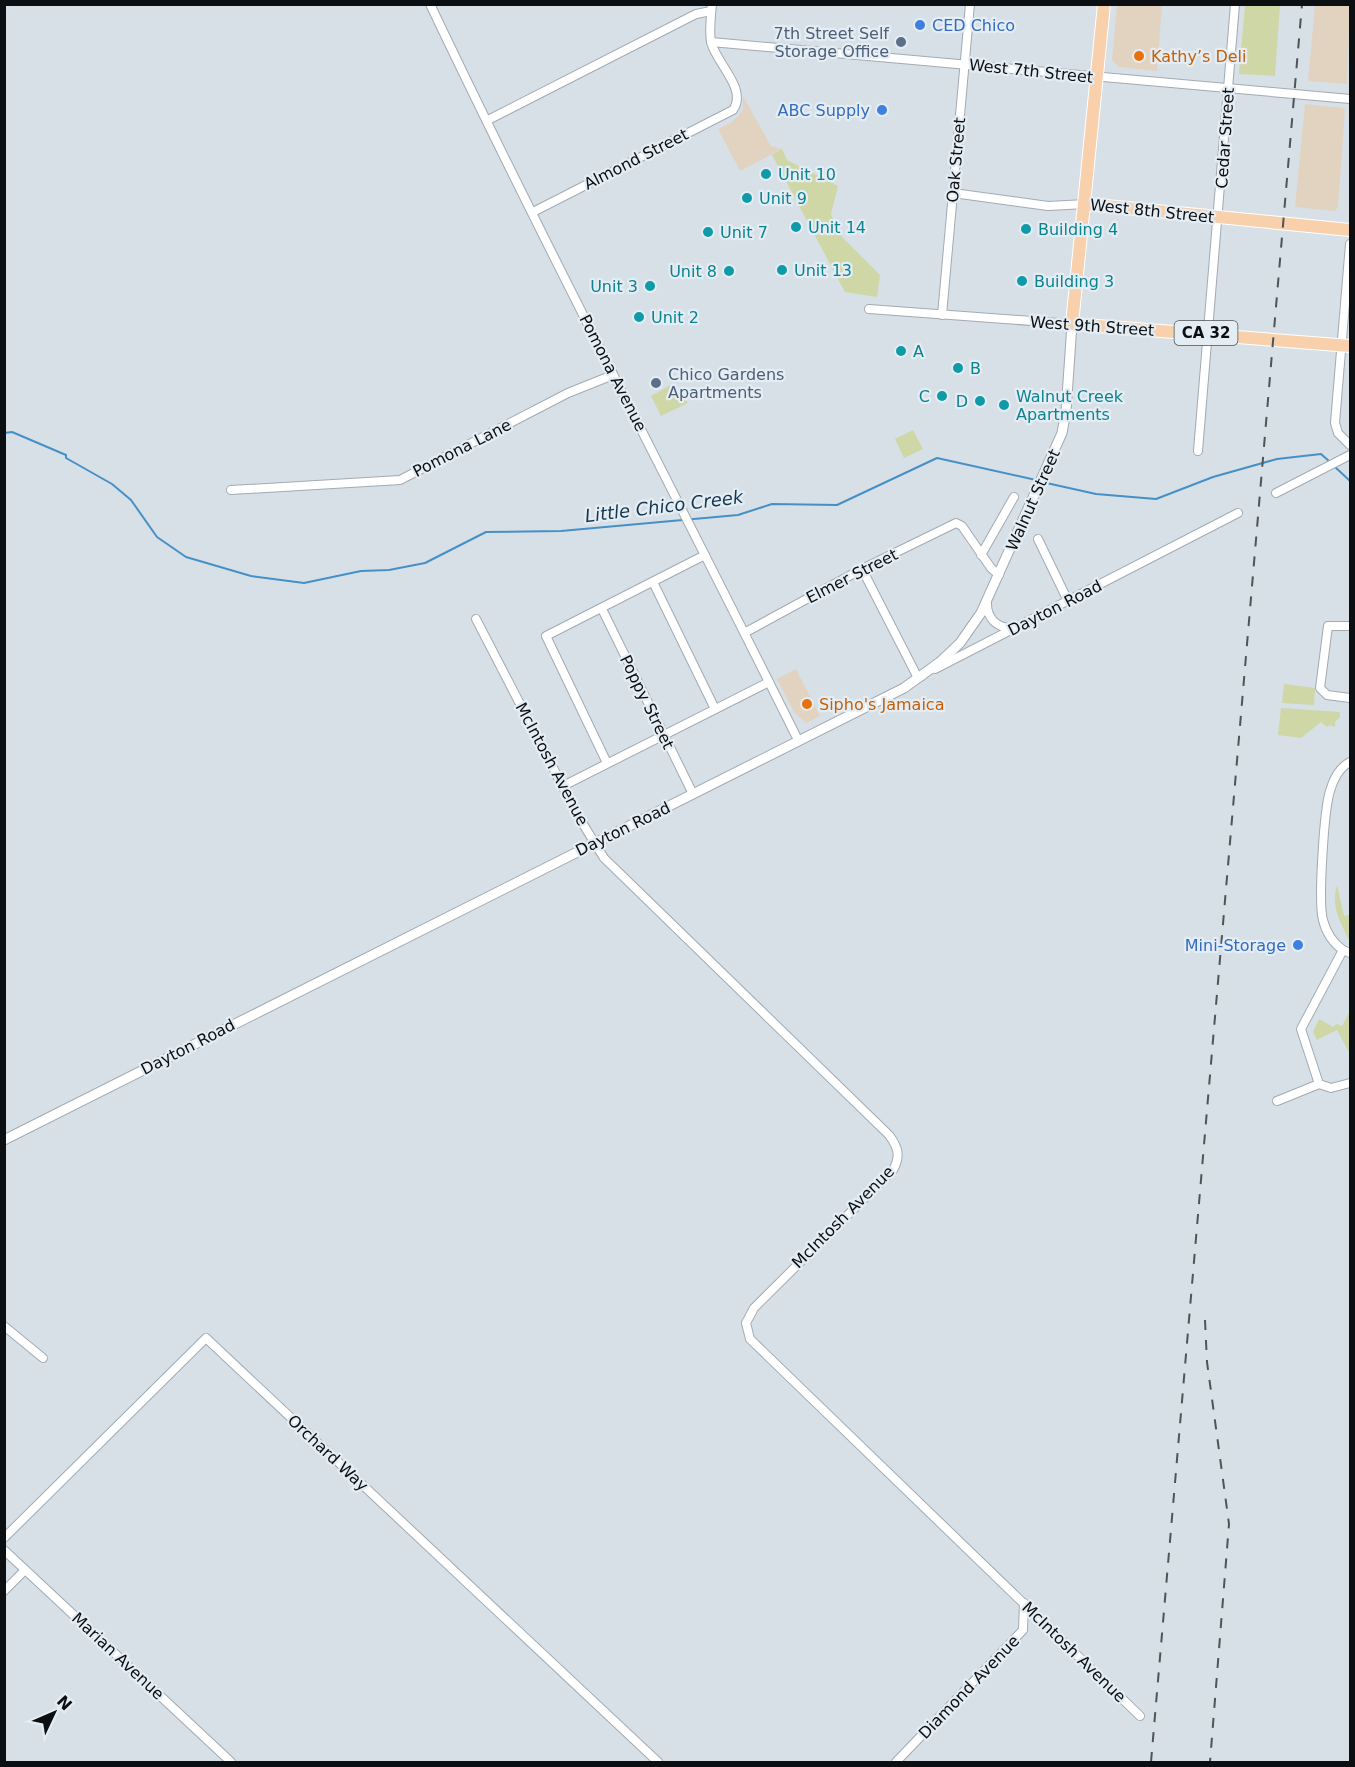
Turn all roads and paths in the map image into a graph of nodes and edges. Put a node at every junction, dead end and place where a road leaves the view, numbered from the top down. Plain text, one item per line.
1 (430, 4) edge
2 (969, 4) edge
3 (1104, 4) edge
4 (1235, 4) edge
5 (712, 8) edge
6 (711, 42) junction
7 (964, 65) junction
8 (1097, 78) junction
9 (1228, 88) junction
10 (1350, 99) edge
11 (488, 120) junction
12 (953, 193) junction
13 (1086, 204) junction
14 (533, 212) junction
15 (1218, 218) junction
16 (1350, 230) edge
17 (1350, 244) edge
18 (869, 309) dead end
19 (942, 315) junction
20 (1072, 324) junction
21 (1208, 333) junction
22 (1345, 345) edge
23 (613, 375) junction
24 (1350, 445) edge
25 (1198, 451) dead end
26 (1349, 456) edge
27 (231, 490) dead end
28 (1276, 493) dead end
29 (1014, 497) dead end
30 (1238, 513) dead end
31 (1038, 539) dead end
32 (705, 555) junction
33 (981, 555) junction
34 (862, 569) junction
35 (999, 574) junction
36 (653, 582) junction
37 (987, 599) junction
38 (1068, 601) junction
39 (602, 609) junction
40 (476, 619) dead end
41 (1350, 626) edge
42 (1015, 628) junction
43 (746, 632) junction
44 (918, 678) junction
45 (769, 682) junction
46 (1350, 698) edge
47 (715, 709) junction
48 (664, 735) junction
49 (798, 740) junction
50 (1350, 762) edge
51 (607, 763) junction
52 (562, 786) junction
53 (693, 794) junction
54 (594, 842) junction
55 (1347, 951) edge
56 (1350, 1083) edge
57 (1319, 1084) junction
58 (1277, 1101) dead end
59 (4, 1140) edge
60 (4, 1326) edge
61 (43, 1358) dead end
62 (4, 1538) edge
63 (4, 1550) edge
64 (25, 1570) junction
65 (4, 1591) edge
66 (1024, 1603) junction
67 (1140, 1716) dead end
68 (231, 1762) edge
69 (657, 1762) edge
70 (896, 1762) edge

1 - 11 street, Pomona Avenue
2 - 7 street, Oak Street
3 - 8 main road, Walnut Street
4 - 9 street, Cedar Street
5 - 6 street
5 - 11 street
6 - 7 street, West 7th Street
6 - 14 street, Almond Street
7 - 8 street, West 7th Street
7 - 12 street, Oak Street
8 - 9 street, West 7th Street
8 - 13 main road, Walnut Street
9 - 10 street, West 7th Street
9 - 15 street, Cedar Street
11 - 14 street, Pomona Avenue
12 - 13 street, West 8th Street
12 - 19 street, Oak Street
13 - 15 main road, West 8th Street
13 - 20 main road, Walnut Street
14 - 23 street, Pomona Avenue
15 - 16 main road, West 8th Street
15 - 21 street, Cedar Street
17 - 22 street
18 - 19 street, West 9th Street
19 - 20 street, West 9th Street
20 - 21 main road, West 9th Street / CA 32
20 - 35 street, Walnut Street
21 - 22 main road, West 9th Street / CA 32
21 - 25 street, Cedar Street
22 - 24 street
23 - 27 street, Pomona Lane
23 - 32 street, Pomona Avenue
26 - 28 street
29 - 33 street
30 - 38 street, Dayton Road
31 - 38 street
32 - 36 street
32 - 43 street, Pomona Avenue
33 - 34 street, Elmer Street
33 - 35 street
34 - 43 street, Elmer Street
34 - 44 street
35 - 37 street, Walnut Street
36 - 39 street
36 - 47 street
37 - 42 street
37 - 44 street, Walnut Street
38 - 42 street, Dayton Road
39 - 48 street, Poppy Street
39 - 51 street
40 - 52 street, McIntosh Avenue
41 - 46 street
42 - 44 street, Dayton Road
43 - 45 street, Pomona Avenue
44 - 49 street, Dayton Road
45 - 47 street
45 - 49 street, Pomona Avenue
47 - 48 street
48 - 51 street
48 - 53 street, Poppy Street
49 - 53 street, Dayton Road
50 - 55 street
51 - 52 street
52 - 54 street, McIntosh Avenue
53 - 54 street, Dayton Road
54 - 59 street, Dayton Road
54 - 66 street, McIntosh Avenue
55 - 57 street
56 - 57 street
57 - 58 street
60 - 61 street
62 - 69 street, Orchard Way
63 - 64 street, Marian Avenue
64 - 65 street
64 - 68 street, Marian Avenue
66 - 67 street, McIntosh Avenue
66 - 70 street, Diamond Avenue

